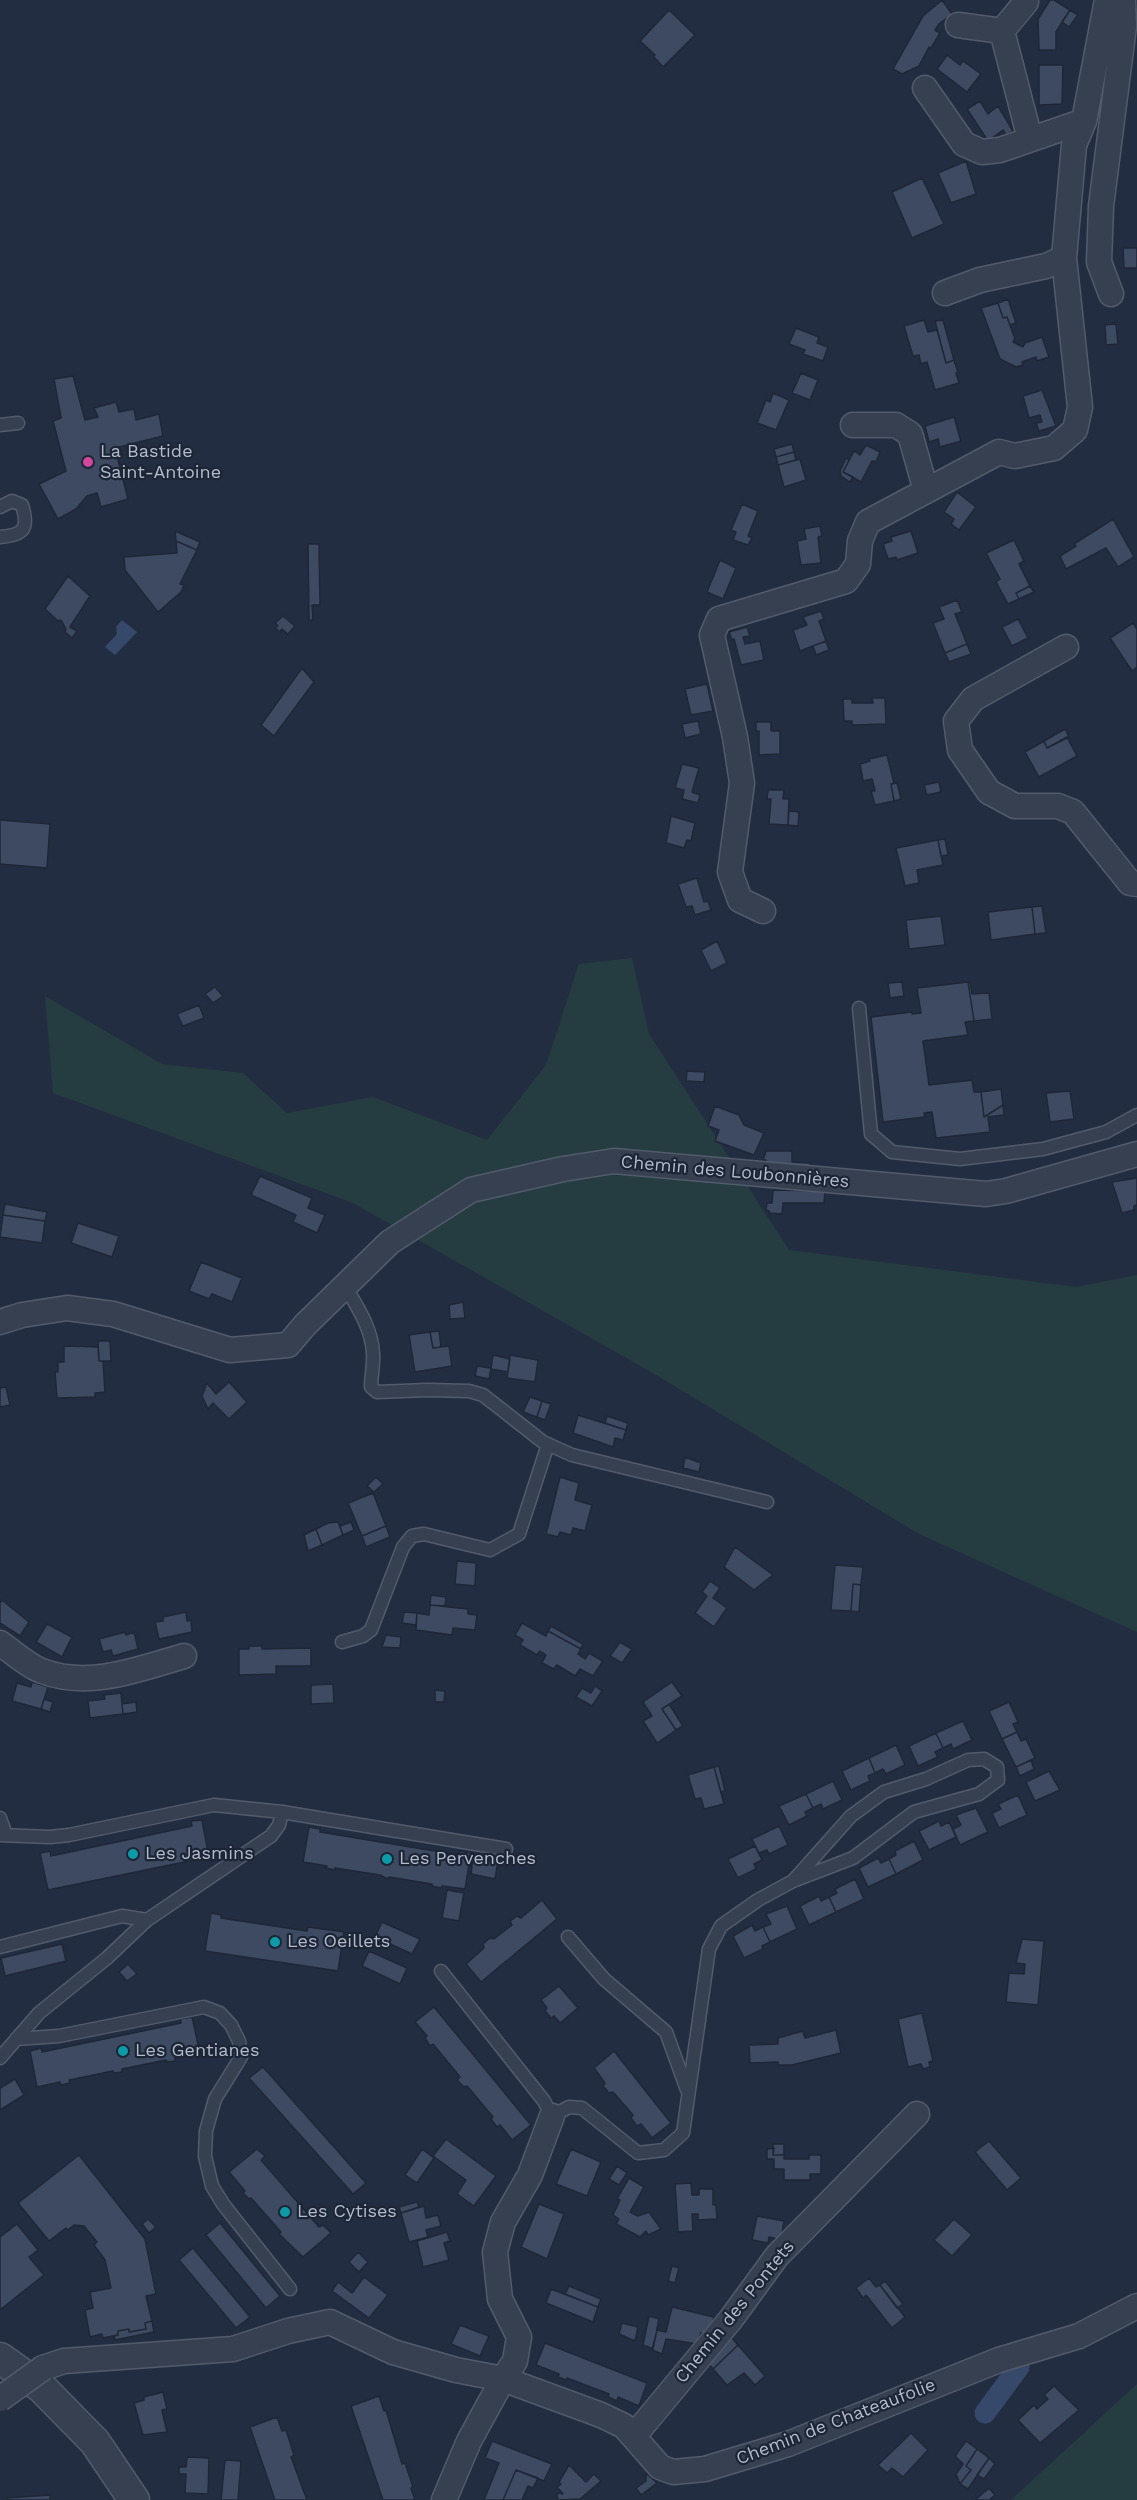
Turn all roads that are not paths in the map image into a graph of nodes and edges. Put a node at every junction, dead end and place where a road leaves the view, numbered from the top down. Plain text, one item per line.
1 (1107, 0) edge
2 (1123, 0) edge
3 (1026, 2) dead end
4 (958, 26) dead end
5 (1002, 32) junction
6 (925, 88) dead end
7 (1084, 121) junction
8 (1030, 139) junction
9 (1064, 258) junction
10 (945, 293) dead end
11 (1111, 294) dead end
12 (18, 423) dead end
13 (0, 425) edge
14 (853, 425) dead end
15 (926, 491) junction
16 (0, 507) edge
17 (0, 537) edge
18 (1066, 647) dead end
19 (1137, 884) edge
20 (763, 911) dead end
21 (859, 1008) dead end
22 (1137, 1115) edge
23 (1137, 1154) edge
24 (345, 1286) junction
25 (0, 1322) edge
26 (548, 1444) junction
27 (767, 1502) dead end
28 (342, 1642) dead end
29 (0, 1643) edge
30 (184, 1656) dead end
31 (282, 1812) junction
32 (0, 1818) edge
33 (3, 1835) edge
34 (506, 1849) dead end
35 (793, 1881) junction
36 (147, 1920) junction
37 (568, 1937) dead end
38 (0, 1947) edge
39 (441, 1971) dead end
40 (16, 2039) junction
41 (0, 2058) edge
42 (688, 2094) junction
43 (917, 2114) dead end
44 (552, 2116) junction
45 (290, 2289) dead end
46 (1137, 2306) edge
47 (0, 2358) edge
48 (503, 2379) junction
49 (0, 2399) edge
50 (634, 2436) junction
51 (134, 2500) edge
52 (444, 2500) edge

1 - 7 street
2 - 11 street
3 - 5 street
4 - 5 street
5 - 8 street
6 - 8 street
7 - 8 street
7 - 9 street
9 - 10 street
9 - 15 street
12 - 13 lane
14 - 15 street
15 - 20 street
16 - 17 lane
18 - 19 street
21 - 22 lane
23 - 24 street, Chemin des Loubonnières
24 - 25 street, Chemin des Loubonnières
24 - 26 lane
26 - 27 lane
26 - 28 lane
29 - 30 street
31 - 33 lane
31 - 34 lane
31 - 36 lane
32 - 33 lane
35 - 35 lane
35 - 42 lane
36 - 38 lane
36 - 40 lane
37 - 42 lane
39 - 44 lane
40 - 41 lane
40 - 45 lane
42 - 44 lane
43 - 50 street, Chemin des Pontets
44 - 48 street
46 - 50 street, Chemin de Chateaufolie
47 - 51 street
48 - 49 street, Chemin de Chateaufolie, bridge
48 - 50 street, Chemin de Chateaufolie
48 - 52 street

